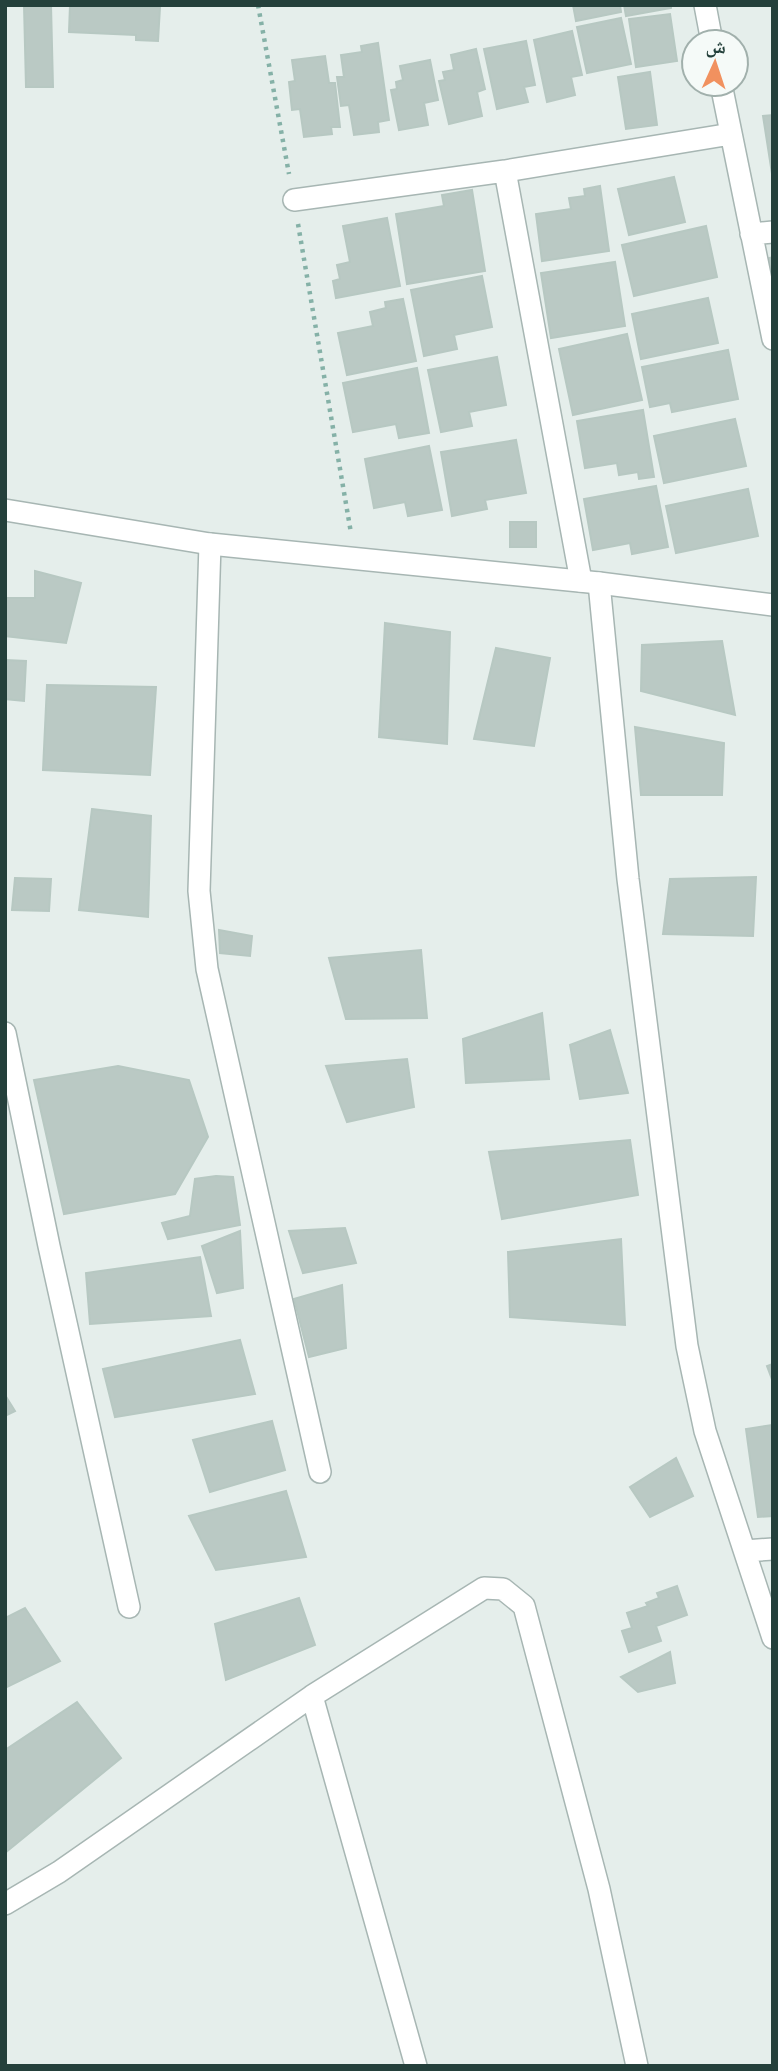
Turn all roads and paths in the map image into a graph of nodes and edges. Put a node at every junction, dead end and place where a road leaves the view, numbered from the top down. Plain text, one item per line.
1 (258, 5) edge
2 (705, 5) edge
3 (709, 28) edge
4 (724, 98) edge
5 (731, 134) junction
6 (505, 171) junction
7 (294, 200) junction
8 (762, 233) edge
9 (773, 339) edge
10 (5, 510) edge
11 (210, 544) junction
12 (356, 558) junction
13 (590, 582) junction
14 (773, 605) edge
15 (5, 1033) edge
16 (320, 1472) dead end
17 (773, 1549) edge
18 (745, 1551) junction
19 (129, 1607) dead end
20 (773, 1638) edge
21 (312, 1696) junction
22 (5, 1903) edge
23 (416, 2066) edge
24 (637, 2066) edge

1 - 7 path
2 - 3 street
4 - 5 street
5 - 6 street
5 - 8 street
6 - 7 street
6 - 13 street
7 - 12 path
8 - 9 street
10 - 11 street
11 - 12 street
11 - 16 street
12 - 13 street
13 - 14 street
13 - 18 street
15 - 19 street
17 - 18 street
18 - 20 street
21 - 22 street
21 - 23 street
21 - 24 street

